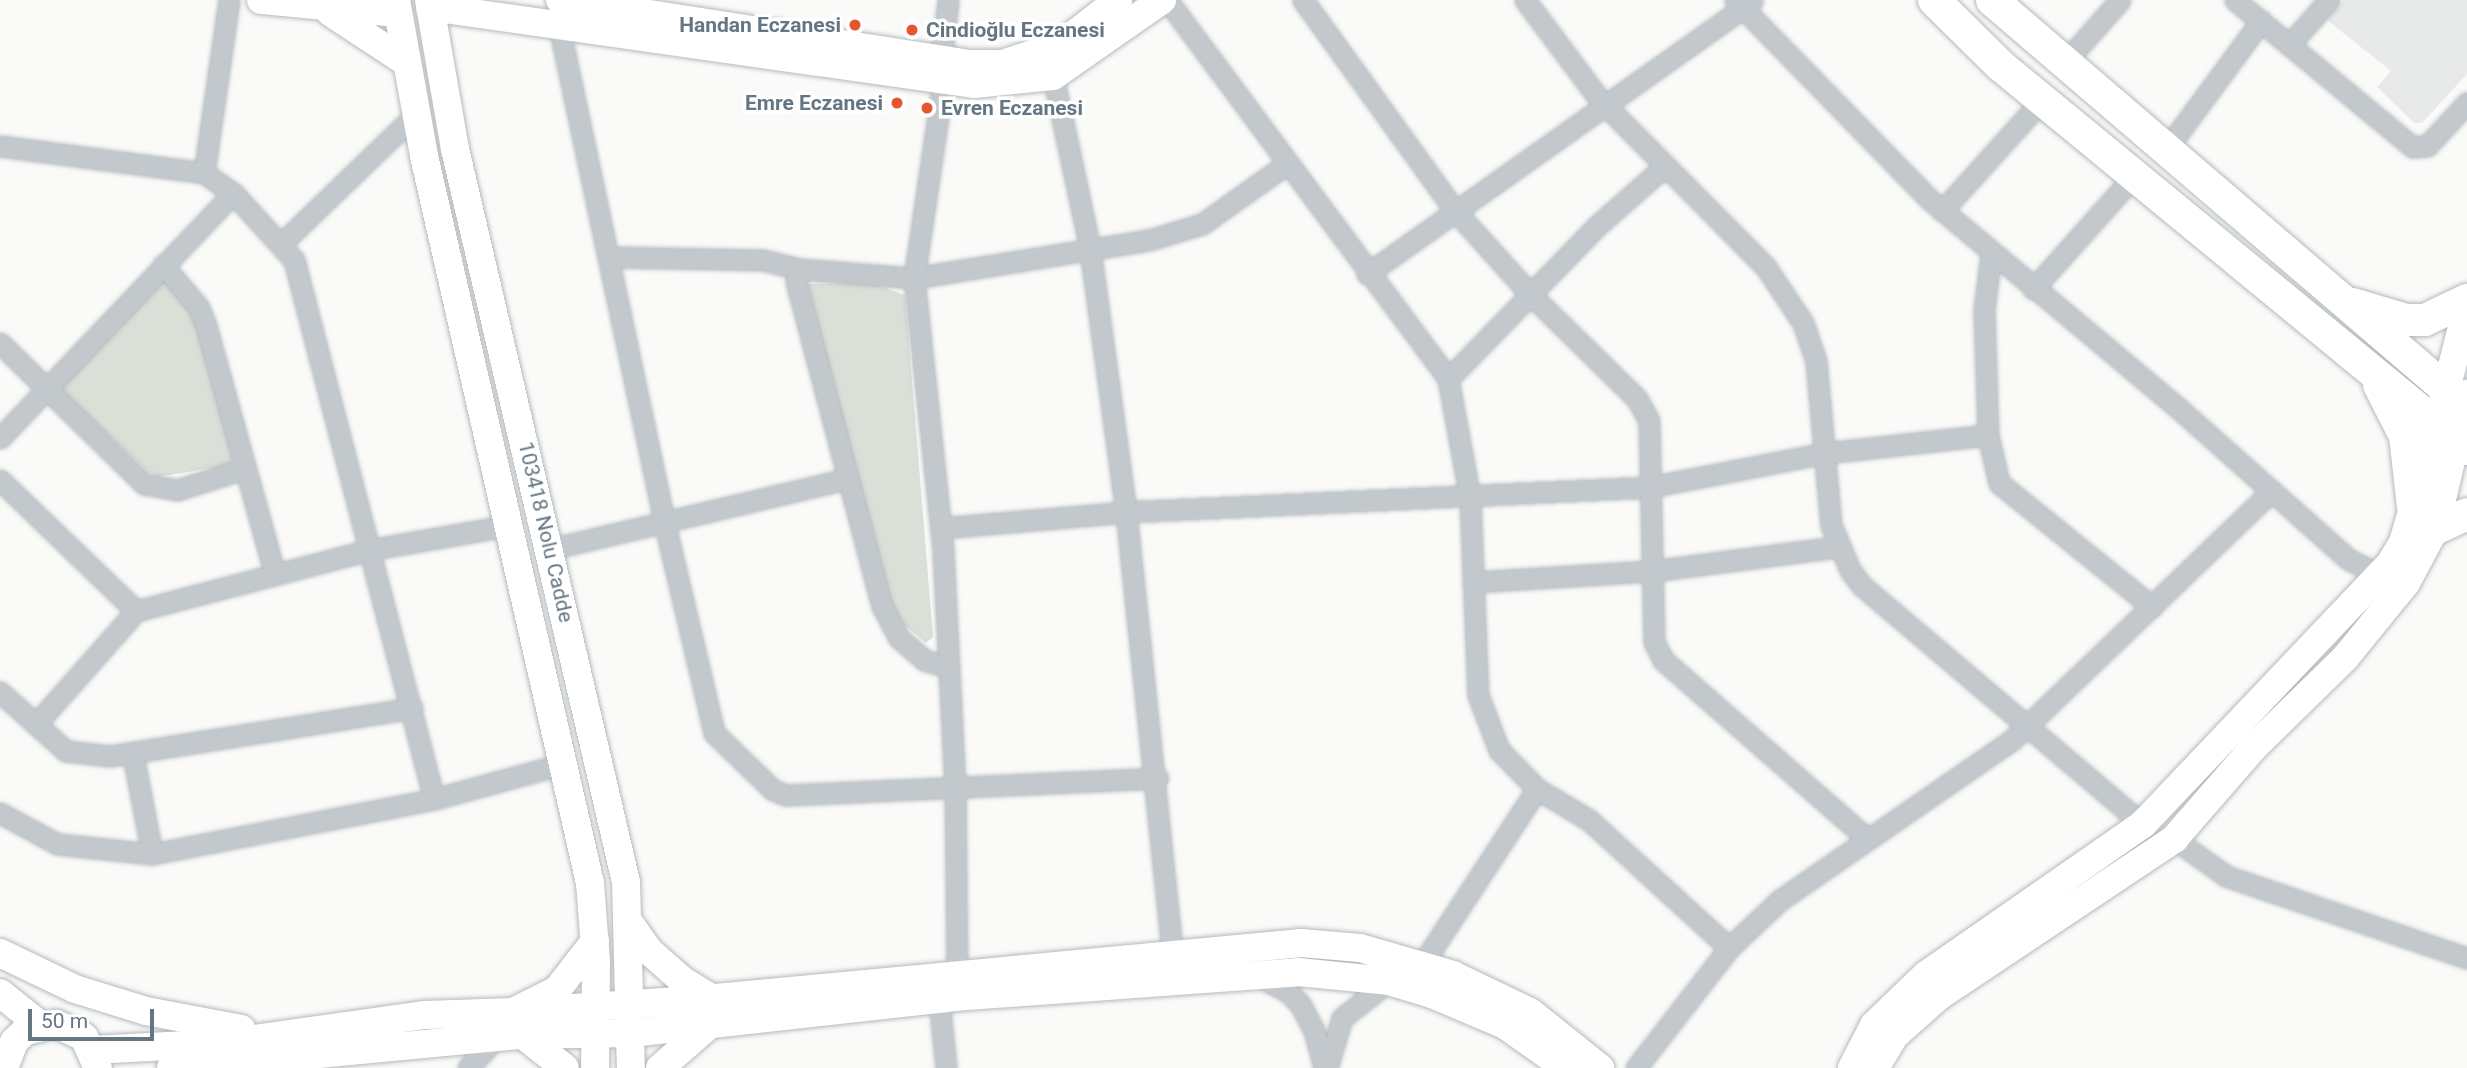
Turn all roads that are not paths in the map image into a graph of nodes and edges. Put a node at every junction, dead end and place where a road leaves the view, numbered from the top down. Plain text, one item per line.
1 (229, 0) edge
2 (261, 0) edge
3 (948, 0) edge
4 (1118, 0) edge
5 (1162, 0) edge
6 (1167, 0) edge
7 (1303, 0) edge
8 (1525, 0) edge
9 (1934, 0) edge
10 (1992, 0) edge
11 (2014, 0) edge
12 (2120, 0) edge
13 (2235, 0) edge
14 (2329, 0) edge
15 (589, 2) edge
16 (429, 3) edge
17 (1744, 3) edge
18 (322, 6) junction
19 (396, 7) edge
20 (560, 13) edge
21 (2260, 21) junction
22 (2289, 45) junction
23 (2066, 61) junction
24 (406, 62) junction
25 (942, 71) junction
26 (1053, 76) junction
27 (2042, 100) junction
28 (2467, 103) edge
29 (1605, 106) junction
30 (417, 113) junction
31 (0, 146) edge
32 (2165, 151) junction
33 (1288, 163) junction
34 (1665, 166) junction
35 (204, 173) junction
36 (2134, 176) junction
37 (233, 193) junction
38 (1942, 211) junction
39 (1456, 212) junction
40 (283, 242) junction
41 (1090, 249) junction
42 (1991, 253) junction
43 (611, 257) junction
44 (163, 265) junction
45 (799, 268) junction
46 (1367, 274) junction
47 (914, 278) junction
48 (2033, 289) junction
49 (1532, 296) junction
50 (2467, 300) edge
51 (2341, 301) junction
52 (2467, 308) edge
53 (0, 343) edge
54 (2372, 371) junction
55 (1448, 379) junction
56 (47, 390) junction
57 (2461, 399) edge
58 (1988, 435) junction
59 (0, 438) edge
60 (2454, 439) edge
61 (1825, 453) junction
62 (246, 468) junction
63 (846, 479) junction
64 (0, 480) edge
65 (1650, 487) junction
66 (2272, 491) junction
67 (1470, 498) junction
68 (1126, 512) junction
69 (2467, 514) edge
70 (2424, 518) junction
71 (664, 519) junction
72 (506, 526) junction
73 (941, 528) junction
74 (1838, 547) junction
75 (550, 549) junction
76 (368, 551) junction
77 (1652, 571) junction
78 (274, 572) junction
79 (2381, 576) junction
80 (1473, 582) junction
81 (2152, 607) junction
82 (136, 611) junction
83 (949, 667) junction
84 (0, 692) edge
85 (412, 708) junction
86 (36, 724) junction
87 (2027, 726) junction
88 (133, 755) junction
89 (563, 764) junction
90 (1158, 778) junction
91 (955, 786) junction
92 (1537, 789) junction
93 (435, 799) junction
94 (0, 813) edge
95 (2143, 824) junction
96 (1866, 838) junction
97 (2174, 839) junction
98 (152, 854) junction
99 (628, 921) junction
100 (595, 941) junction
101 (1729, 948) junction
102 (0, 953) edge
103 (2467, 958) edge
104 (1423, 963) junction
105 (1174, 966) junction
106 (957, 973) junction
107 (1249, 973) junction
108 (1389, 981) junction
109 (0, 993) edge
110 (939, 999) junction
111 (631, 1003) junction
112 (596, 1006) junction
113 (710, 1011) junction
114 (40, 1025) junction
115 (511, 1028) junction
116 (1884, 1031) junction
117 (631, 1033) junction
118 (296, 1034) junction
119 (1522, 1035) junction
120 (596, 1036) junction
121 (3, 1057) edge
122 (95, 1059) edge
123 (186, 1067) edge
124 (468, 1068) edge
125 (565, 1068) edge
126 (595, 1068) edge
127 (631, 1068) edge
128 (660, 1068) edge
129 (946, 1068) edge
130 (1325, 1068) edge
131 (1535, 1068) edge
132 (1566, 1068) edge
133 (1600, 1068) edge
134 (1636, 1068) edge
135 (1837, 1068) edge
136 (1852, 1068) edge
137 (1875, 1068) edge
138 (1885, 1068) edge

1 - 35 street
2 - 18 main road
3 - 25 street
4 - 25 main road
5 - 26 main road
6 - 33 street
7 - 39 street
8 - 29 street
9 - 27 main road
10 - 23 main road
11 - 23 main road
12 - 23 street
13 - 21 street
14 - 22 street
15 - 20 main road
15 - 25 main road
16 - 20 main road
16 - 75 main road, 103418 Nolu Cadde
17 - 29 street
17 - 38 street
18 - 19 main road
18 - 24 main road
19 - 24 main road
20 - 25 main road
20 - 43 street
21 - 22 street
21 - 32 street
22 - 28 street
23 - 32 main road
24 - 30 main road
25 - 26 main road
25 - 47 street
26 - 41 street
27 - 36 main road
27 - 38 street
29 - 34 street
29 - 39 street
30 - 40 street
30 - 72 main road
31 - 35 street
32 - 51 main road
33 - 41 street
33 - 46 street
34 - 49 street
34 - 61 street
35 - 37 street
36 - 48 street
36 - 54 main road
37 - 40 street
37 - 44 street
38 - 42 street
39 - 46 street
39 - 49 street
40 - 76 street
41 - 47 street
41 - 68 street
42 - 48 street
42 - 58 street
43 - 45 street
43 - 71 street
44 - 56 street
44 - 62 street
45 - 47 street
45 - 63 street
46 - 55 street
47 - 73 street
48 - 66 street
49 - 55 street
49 - 65 street
50 - 51 main road
51 - 57 main road
52 - 57 main road
53 - 56 street
54 - 60 main road
54 - 70 main road
55 - 67 street
56 - 59 street
56 - 62 street
57 - 60 main road
58 - 61 street
58 - 81 street
60 - 70 main road
61 - 65 street
61 - 74 street
62 - 78 street
63 - 71 street
63 - 83 street
64 - 82 street
65 - 67 street
65 - 77 street
66 - 79 street
66 - 81 street
67 - 68 street
67 - 80 street
68 - 73 street
68 - 90 street
69 - 70 main road
70 - 79 main road
70 - 97 main road
71 - 75 street
71 - 91 street
72 - 76 street
72 - 89 main road
73 - 83 street
74 - 77 street
74 - 87 street
75 - 99 main road, 103418 Nolu Cadde
76 - 78 street
76 - 85 street
77 - 80 street
77 - 96 street
78 - 82 street
79 - 95 main road
80 - 92 street
81 - 87 street
82 - 86 street
83 - 91 street
84 - 86 street
85 - 88 street
85 - 93 street
86 - 88 street
87 - 95 street
87 - 96 street
88 - 98 street
89 - 93 street
89 - 100 main road
90 - 91 street
90 - 105 street
91 - 106 street
92 - 101 street
92 - 104 street
93 - 98 street
94 - 98 street
95 - 116 main road
96 - 101 street
97 - 103 street
97 - 116 main road
99 - 111 main road, 103418 Nolu Cadde
99 - 113 main road
100 - 112 main road
100 - 115 main road
101 - 134 street
102 - 118 main road
104 - 105 main road
104 - 133 main road
105 - 106 main road
105 - 107 main road
105 - 110 main road
106 - 113 main road
107 - 108 main road
107 - 130 street
108 - 119 main road
108 - 130 street
109 - 114 main road
110 - 113 main road
110 - 129 street
111 - 112 main road
111 - 113 main road
111 - 117 main road, 103418 Nolu Cadde
112 - 115 main road
112 - 120 main road
113 - 117 main road
113 - 128 main road
114 - 121 main road
114 - 122 main road
115 - 118 main road
115 - 120 main road
115 - 123 main road
115 - 124 street
115 - 125 main road
116 - 135 main road
116 - 136 main road
116 - 137 main road
116 - 138 main road
117 - 120 main road
117 - 127 main road, 103418 Nolu Cadde
118 - 122 main road
119 - 131 street
119 - 132 main road
120 - 126 main road

